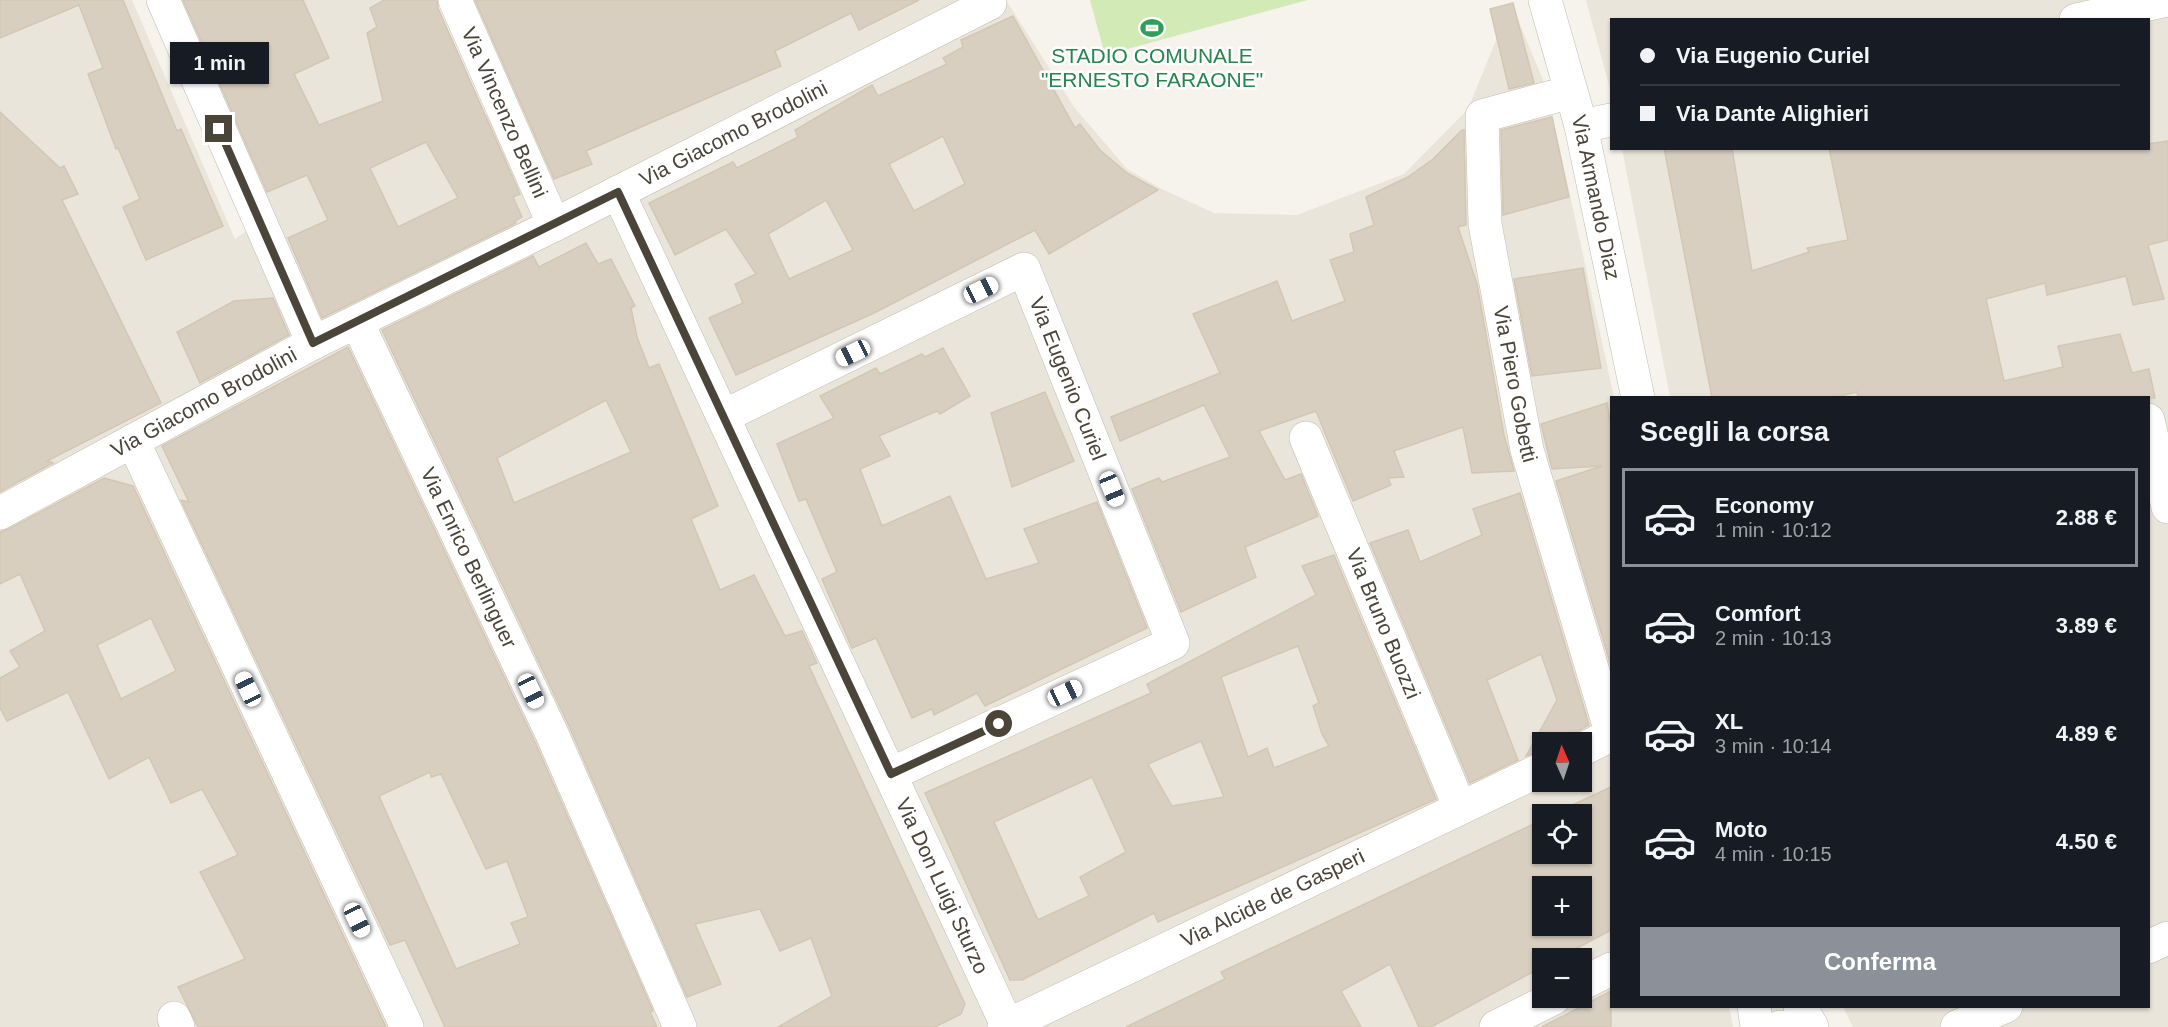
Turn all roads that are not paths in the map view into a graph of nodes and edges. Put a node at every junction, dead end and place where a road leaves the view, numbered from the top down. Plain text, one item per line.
1 (163, 0) edge
2 (455, 0) edge
3 (1545, 0) edge
4 (2167, 0) edge
5 (990, 3) dead end
6 (2085, 18) edge
7 (1571, 92) junction
8 (1596, 123) edge
9 (618, 192) junction
10 (554, 225) junction
11 (357, 322) junction
12 (313, 343) junction
13 (1638, 396) edge
14 (2168, 414) edge
15 (724, 416) junction
16 (2150, 418) edge
17 (2150, 428) edge
18 (1306, 438) dead end
19 (133, 441) junction
20 (2168, 507) edge
21 (0, 513) edge
22 (1610, 731) edge
23 (1610, 735) edge
24 (1592, 744) edge
25 (1532, 773) edge
26 (891, 774) junction
27 (1460, 808) junction
28 (2168, 938) edge
29 (2150, 946) edge
30 (1610, 970) edge
31 (1592, 978) edge
32 (1534, 1008) edge
33 (1754, 1008) edge
34 (1801, 1008) edge
35 (2001, 1008) edge
36 (1006, 1026) edge
37 (408, 1027) edge
38 (680, 1027) edge
39 (1496, 1027) edge
40 (1757, 1027) edge
41 (1812, 1027) edge
42 (1957, 1027) edge

1 - 12 street
2 - 10 street, Via Vincenzo Bellini
3 - 7 street, Via Armando Diaz
4 - 6 street
5 - 9 street, Via Giacomo Brodolini
7 - 8 street, Via Armando Diaz
7 - 22 street, Via Piero Gobetti
8 - 13 street, Via Armando Diaz
9 - 10 street, Via Giacomo Brodolini
9 - 15 street, Via Don Luigi Sturzo
10 - 11 street, Via Giacomo Brodolini
11 - 12 street, Via Giacomo Brodolini
11 - 38 street, Via Enrico Berlinguer
12 - 19 street, Via Giacomo Brodolini
14 - 16 street
15 - 26 street, Via Don Luigi Sturzo
15 - 26 street, Via Eugenio Curiel
17 - 20 street
18 - 27 street, Via Bruno Buozzi
19 - 21 street, Via Giacomo Brodolini
19 - 37 street
23 - 24 street
25 - 27 street, Via Alcide de Gasperi
26 - 36 street, Via Don Luigi Sturzo
27 - 36 street, Via Alcide de Gasperi
28 - 29 street
30 - 31 street
32 - 39 street
33 - 40 street
34 - 41 street
35 - 42 street

